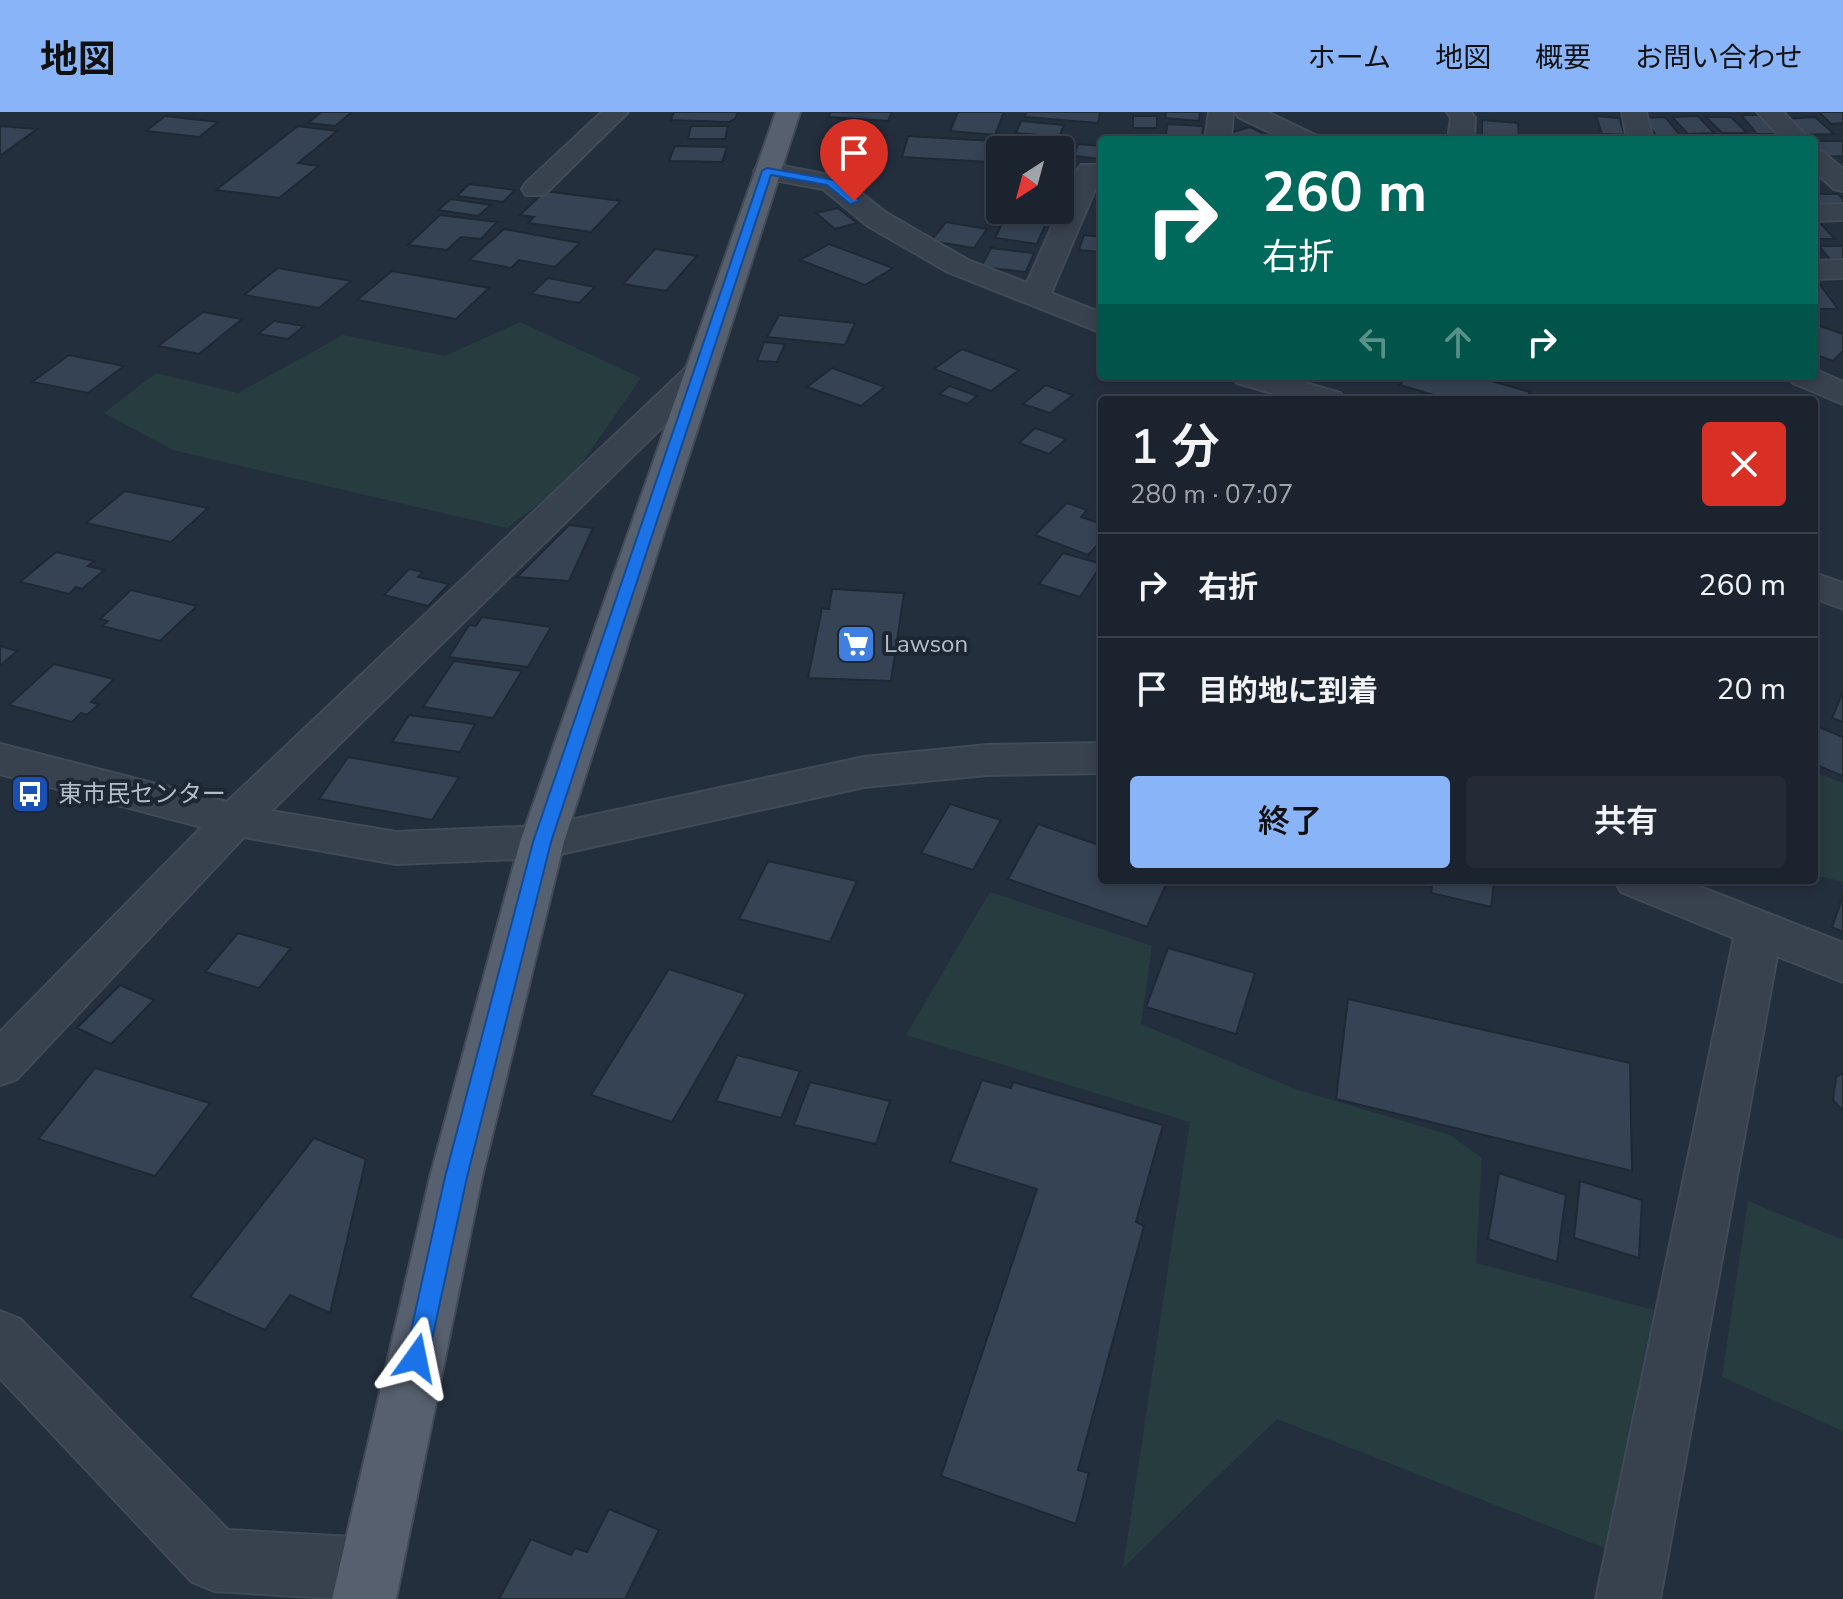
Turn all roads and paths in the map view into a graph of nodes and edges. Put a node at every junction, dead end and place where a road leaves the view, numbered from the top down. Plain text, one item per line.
1 (616, 112) edge
2 (788, 112) edge
3 (1221, 112) edge
4 (1247, 112) edge
5 (1459, 112) edge
6 (1634, 112) edge
7 (1769, 112) edge
8 (1218, 136) edge
9 (1298, 136) edge
10 (1461, 136) edge
11 (1639, 136) edge
12 (1793, 136) edge
13 (1818, 161) edge
14 (767, 171) junction
15 (1090, 171) dead end
16 (1843, 183) edge
17 (535, 189) dead end
18 (1843, 212) edge
19 (1818, 213) edge
20 (1843, 269) edge
21 (1818, 270) edge
22 (1035, 297) junction
23 (1098, 322) edge
24 (698, 374) junction
25 (1262, 380) edge
26 (1813, 380) edge
27 (1843, 394) edge
28 (1316, 396) edge
29 (1818, 586) edge
30 (1843, 597) edge
31 (1098, 758) edge
32 (0, 759) edge
33 (235, 820) junction
34 (542, 842) junction
35 (1647, 884) edge
36 (1759, 929) junction
37 (1843, 963) edge
38 (0, 1064) edge
39 (0, 1338) edge
40 (367, 1584) edge
41 (1628, 1599) edge

1 - 17 street
2 - 14 main road
3 - 8 street
4 - 9 street
5 - 10 street
6 - 11 street
7 - 12 street
13 - 16 street
14 - 22 street
14 - 24 main road
15 - 22 street
18 - 19 street
20 - 21 street
22 - 23 street
24 - 33 street
24 - 34 main road
25 - 28 street
26 - 27 street
29 - 30 street
31 - 34 street
32 - 33 street
33 - 34 street
33 - 38 street
34 - 40 main road
35 - 36 street
36 - 37 street
36 - 41 street
39 - 40 street

